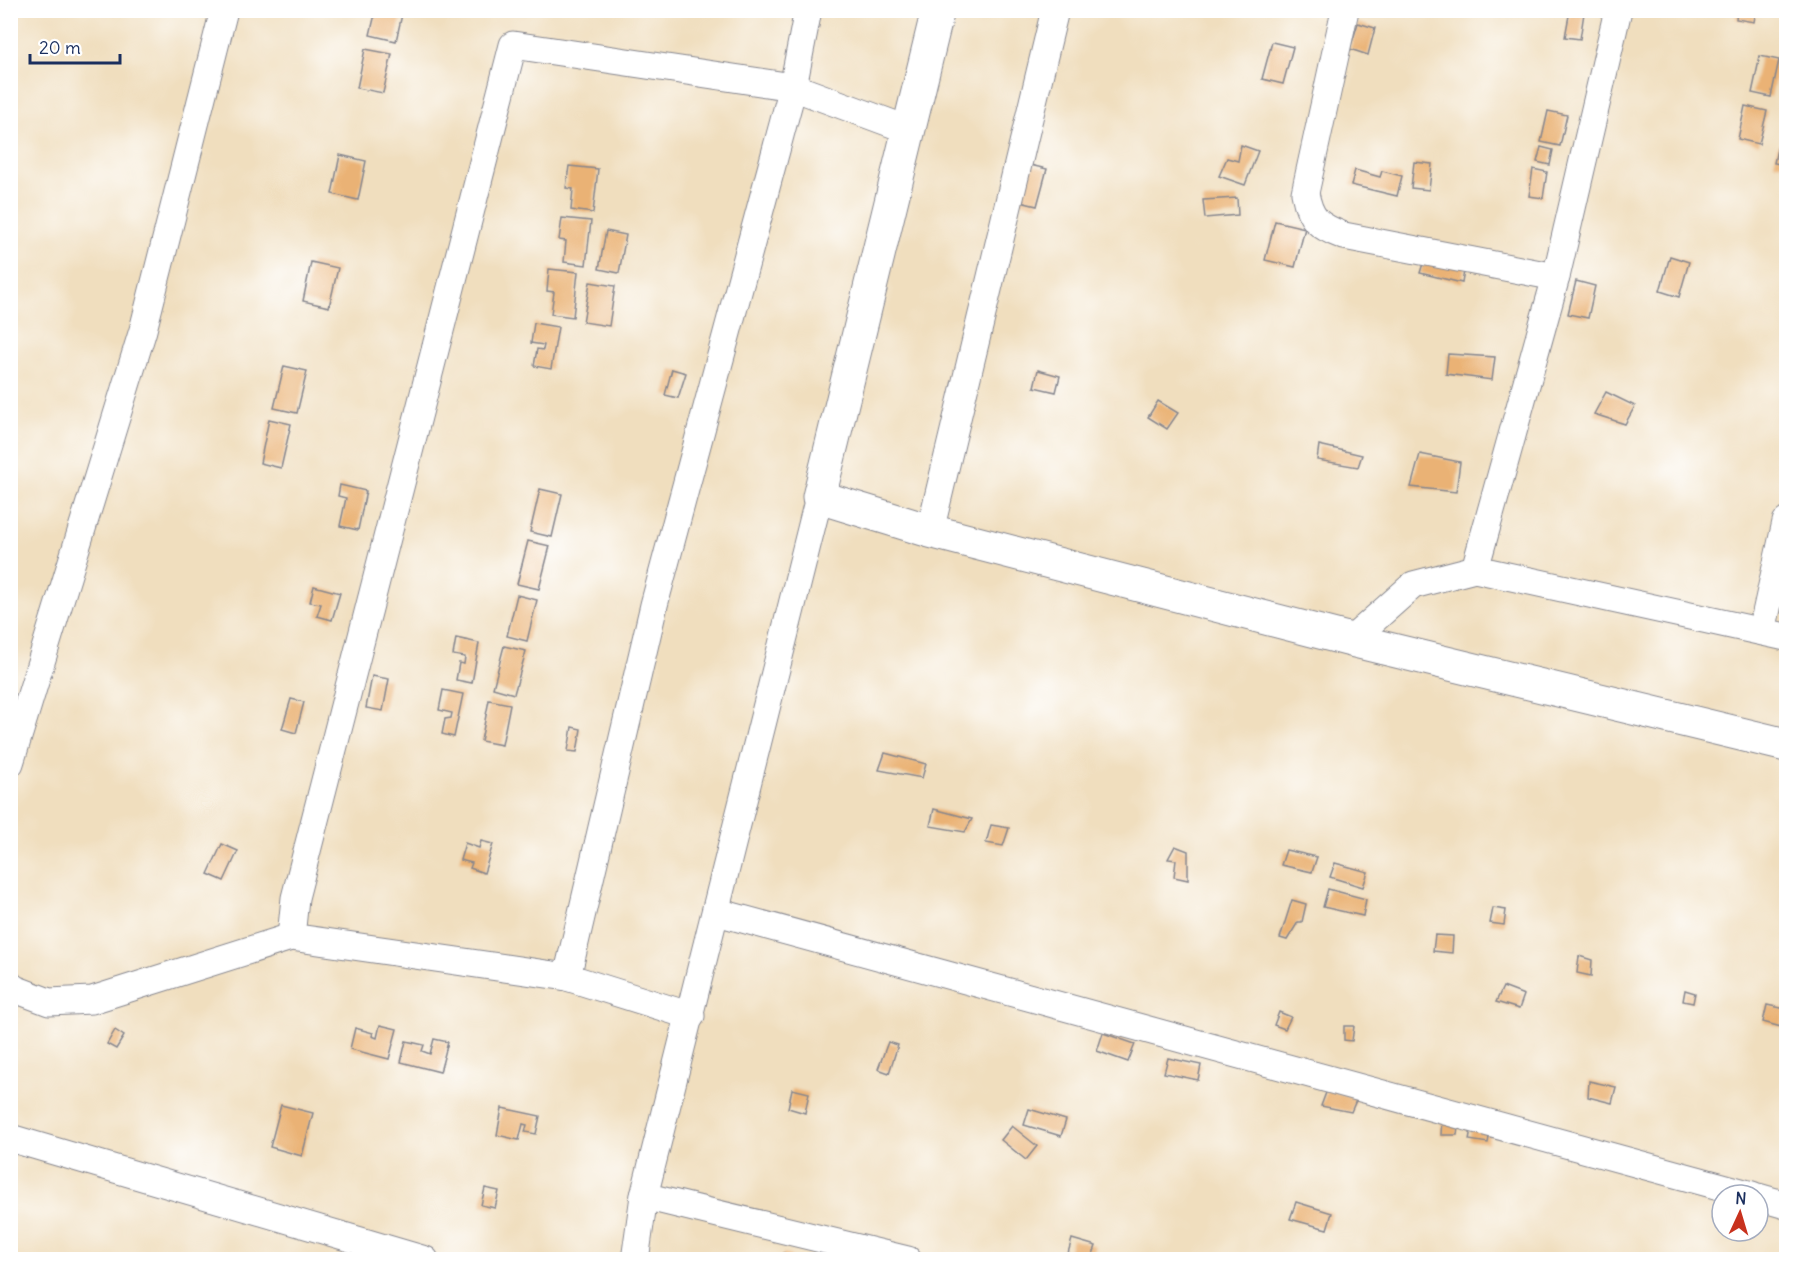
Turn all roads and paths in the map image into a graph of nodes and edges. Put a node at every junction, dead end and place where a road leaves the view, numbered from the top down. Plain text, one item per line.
1 (224, 10) edge
2 (808, 10) edge
3 (938, 10) edge
4 (1055, 10) edge
5 (1345, 10) edge
6 (1618, 10) edge
7 (793, 87) junction
8 (909, 130) junction
9 (1556, 277) junction
10 (819, 497) junction
11 (1786, 522) edge
12 (930, 531) junction
13 (1474, 569) junction
14 (1774, 634) edge
15 (1351, 640) junction
16 (1786, 745) edge
17 (10, 764) edge
18 (717, 912) junction
19 (291, 937) junction
20 (567, 977) junction
21 (10, 985) edge
22 (691, 1016) junction
23 (10, 1138) edge
24 (1710, 1184) edge
25 (644, 1196) junction
26 (1770, 1200) edge
27 (1786, 1205) edge
28 (425, 1260) edge
29 (635, 1260) edge
30 (908, 1260) edge

1 - 17 street
2 - 7 street
3 - 8 street
4 - 12 street
5 - 9 street
6 - 9 street
7 - 8 street
7 - 19 street
7 - 20 street
8 - 10 street
9 - 13 street
10 - 12 street
10 - 18 street
11 - 14 street
12 - 15 street
13 - 14 street
13 - 15 street
15 - 16 street
18 - 22 street
18 - 24 street
19 - 20 street
19 - 21 street
20 - 22 street
22 - 25 street
23 - 28 street
25 - 29 street
25 - 30 street
26 - 27 street

